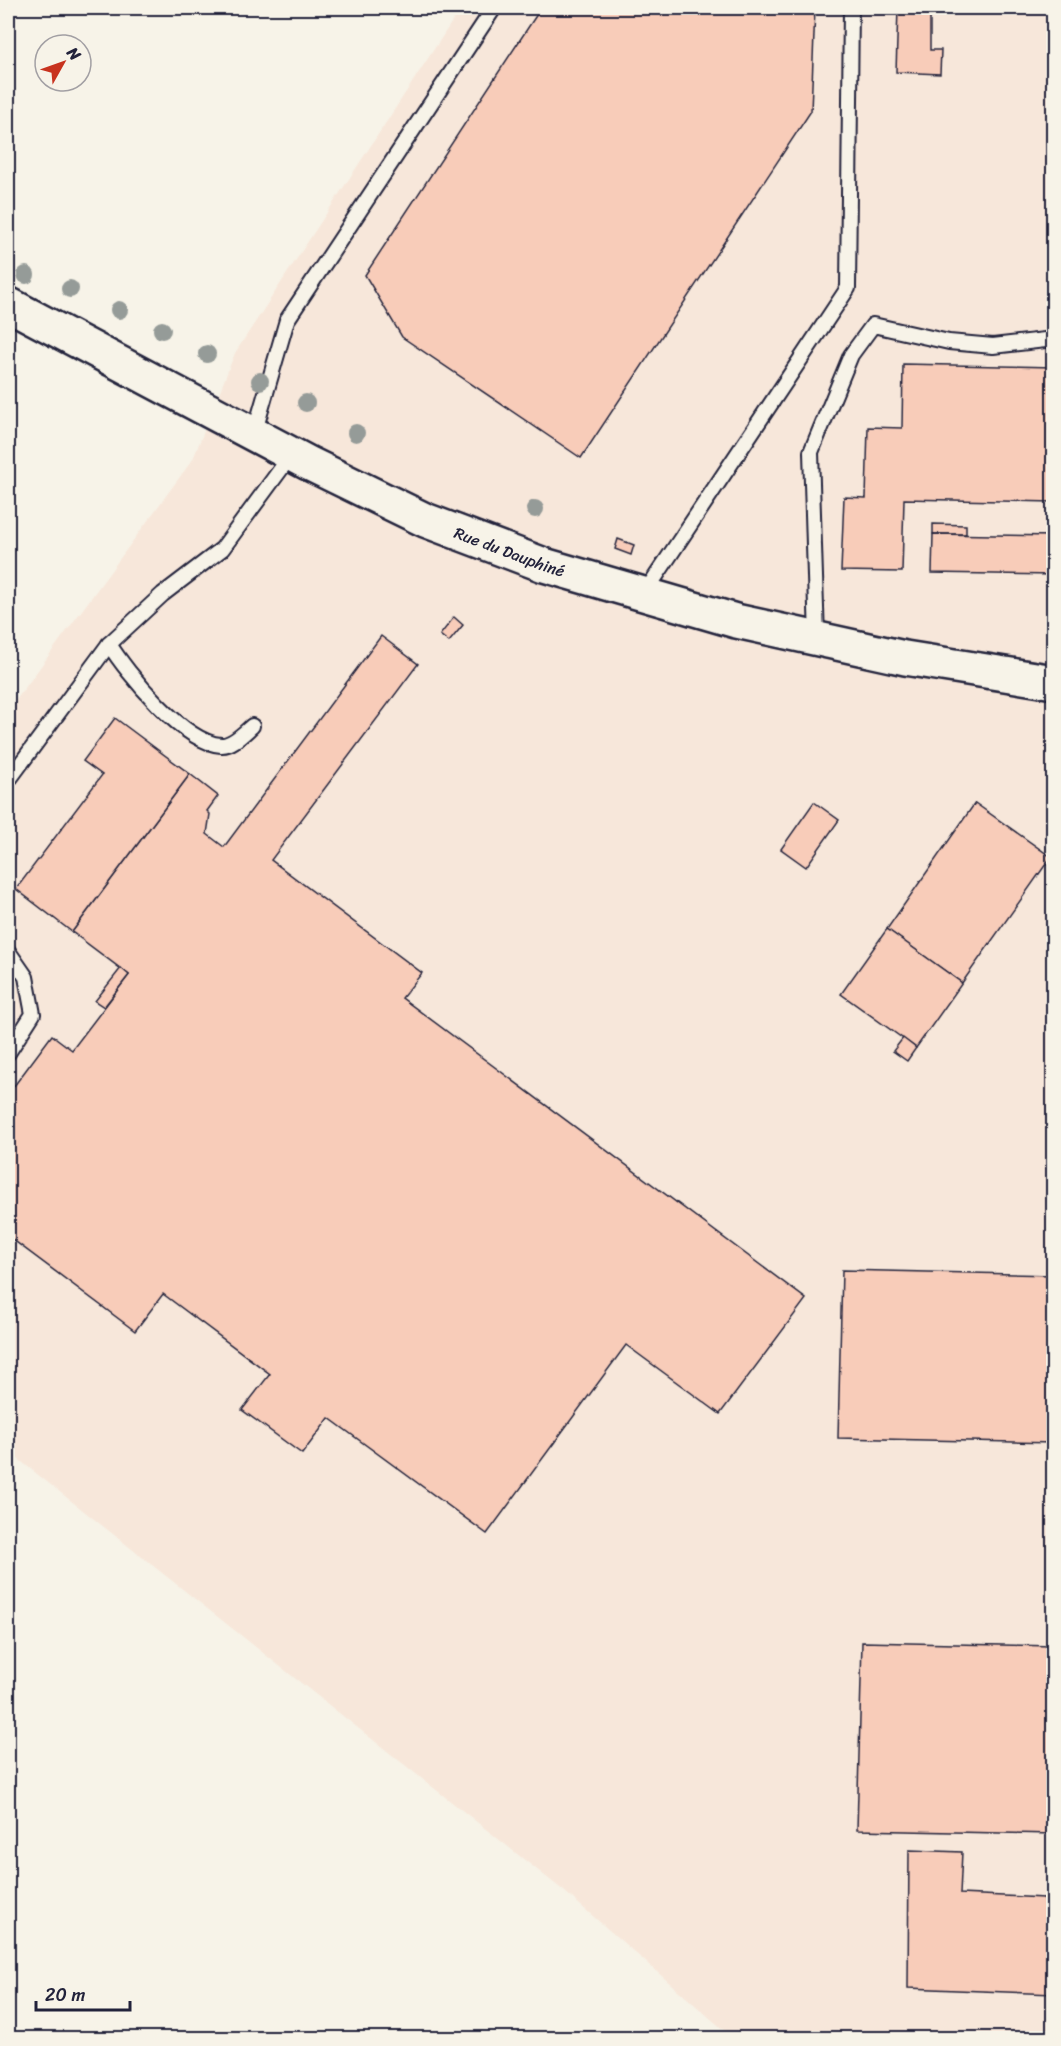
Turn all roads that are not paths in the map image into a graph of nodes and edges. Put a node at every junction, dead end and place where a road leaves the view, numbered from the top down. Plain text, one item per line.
1 (494, 8) edge
2 (851, 8) edge
3 (8, 304) edge
4 (1053, 339) edge
5 (254, 434) junction
6 (292, 454) junction
7 (644, 594) junction
8 (817, 639) junction
9 (109, 644) junction
10 (1053, 682) edge
11 (252, 726) dead end
12 (8, 781) edge
13 (8, 951) edge
14 (8, 1053) edge

1 - 5 lane
2 - 7 lane
3 - 5 main road, Rue du Dauphiné
4 - 8 lane
5 - 6 main road, Rue du Dauphiné
6 - 7 main road, Rue du Dauphiné
6 - 9 lane
7 - 8 main road, Rue du Dauphiné
8 - 10 main road, Rue du Dauphiné
9 - 11 lane
9 - 12 lane
13 - 14 lane

